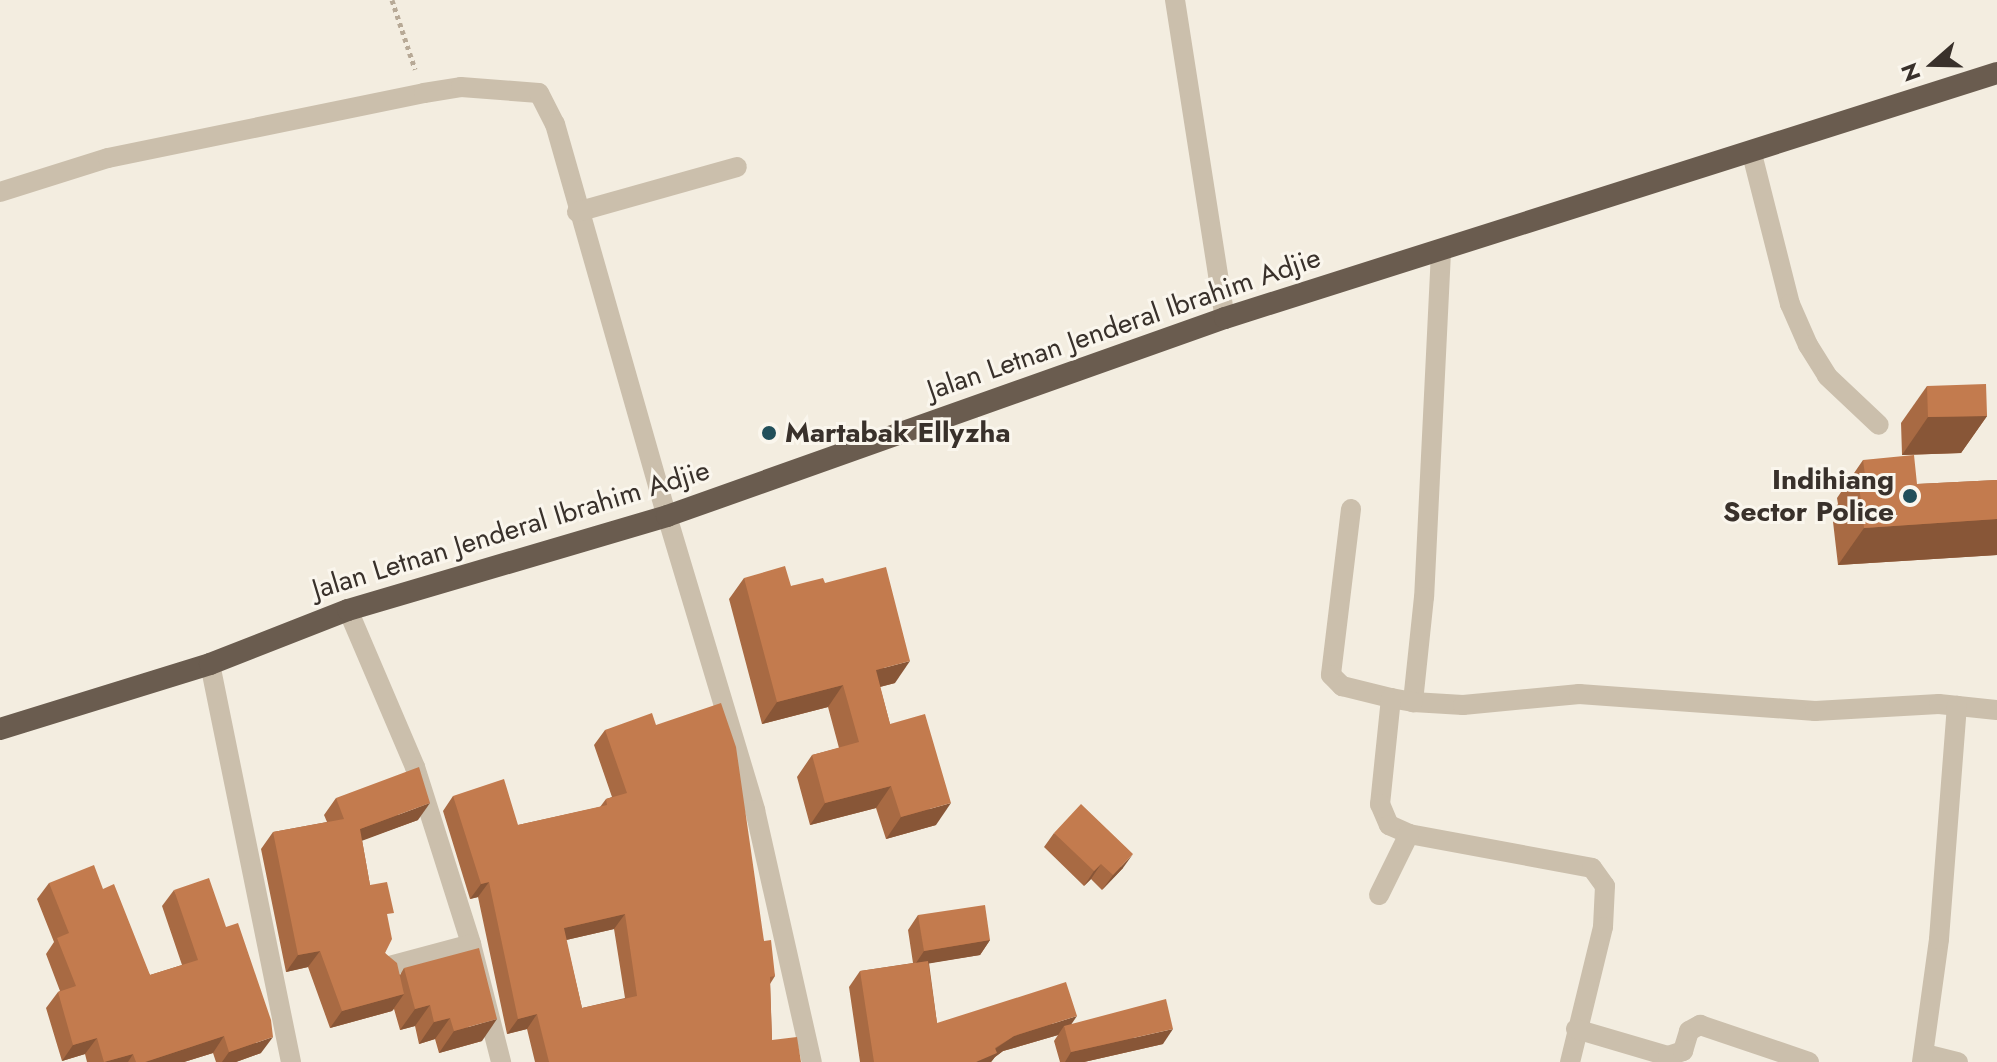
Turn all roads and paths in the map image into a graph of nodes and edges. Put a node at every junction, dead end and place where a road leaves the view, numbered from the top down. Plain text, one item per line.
1 (392, 0) edge
2 (1175, 0) edge
3 (1997, 73) edge
4 (424, 93) junction
5 (1752, 154) junction
6 (737, 167) dead end
7 (0, 192) edge
8 (577, 212) junction
9 (1441, 252) junction
10 (1225, 318) junction
11 (1879, 425) dead end
12 (1351, 509) dead end
13 (667, 516) junction
14 (348, 610) junction
15 (210, 664) junction
16 (1391, 698) junction
17 (1413, 702) junction
18 (1957, 706) junction
19 (1997, 710) edge
20 (0, 729) edge
21 (1409, 834) junction
22 (1379, 895) dead end
23 (471, 944) junction
24 (386, 967) edge
25 (1576, 1029) junction
26 (1924, 1058) edge
27 (291, 1062) edge
28 (501, 1062) edge
29 (812, 1062) edge
30 (1570, 1062) edge
31 (1809, 1062) edge
32 (1958, 1062) edge

1 - 4 path
2 - 10 street
3 - 5 highway, Jalan Letnan Jenderal Ibrahim Adjie
4 - 7 street
4 - 8 street
5 - 9 highway, Jalan Letnan Jenderal Ibrahim Adjie
5 - 11 street
6 - 8 street
8 - 13 street
9 - 10 highway, Jalan Letnan Jenderal Ibrahim Adjie
9 - 17 street
10 - 13 highway, Jalan Letnan Jenderal Ibrahim Adjie
12 - 16 street
13 - 14 highway, Jalan Letnan Jenderal Ibrahim Adjie
13 - 29 street
14 - 15 highway, Jalan Letnan Jenderal Ibrahim Adjie
14 - 23 street
15 - 20 highway, Jalan Letnan Jenderal Ibrahim Adjie
15 - 27 street
16 - 17 street
16 - 21 street
17 - 18 street
18 - 19 street
18 - 26 street
21 - 22 street
21 - 25 street
23 - 24 street
23 - 28 street
25 - 30 street
25 - 31 street
26 - 32 street

